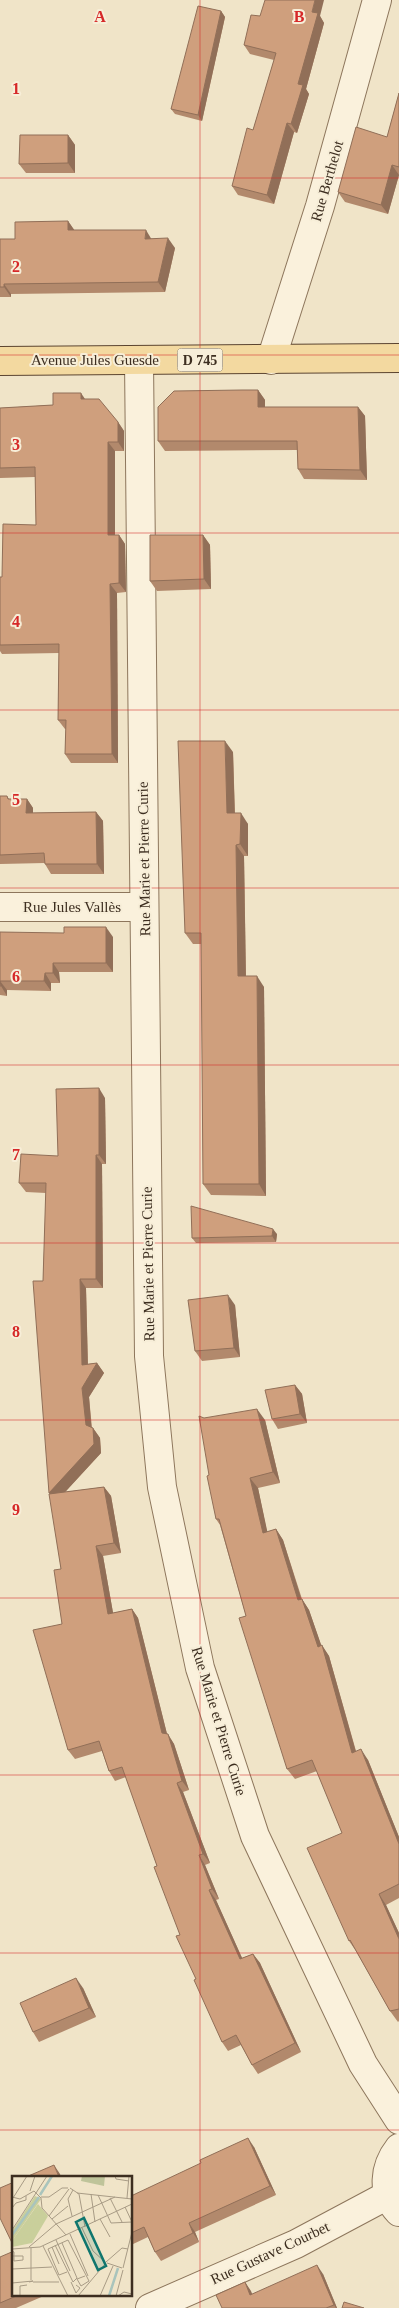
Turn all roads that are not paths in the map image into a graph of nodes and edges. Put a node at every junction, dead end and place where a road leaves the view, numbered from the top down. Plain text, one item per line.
1 (378, 0) edge
2 (399, 358) edge
3 (139, 360) junction
4 (271, 360) junction
5 (0, 361) edge
6 (0, 907) edge
7 (144, 907) junction
8 (399, 2120) edge
9 (399, 2148) edge
10 (394, 2204) edge
11 (150, 2308) edge

1 - 4 street, Rue Berthelot
2 - 4 main road, Avenue Jules Guesde / D 745
3 - 4 main road, Avenue Jules Guesde / D 745
3 - 5 main road, Avenue Jules Guesde / D 745
3 - 7 street, Rue Marie et Pierre Curie
6 - 7 street, Rue Jules Vallès
7 - 8 street, Rue Marie et Pierre Curie
9 - 10 street
10 - 11 street, Rue Gustave Courbet

